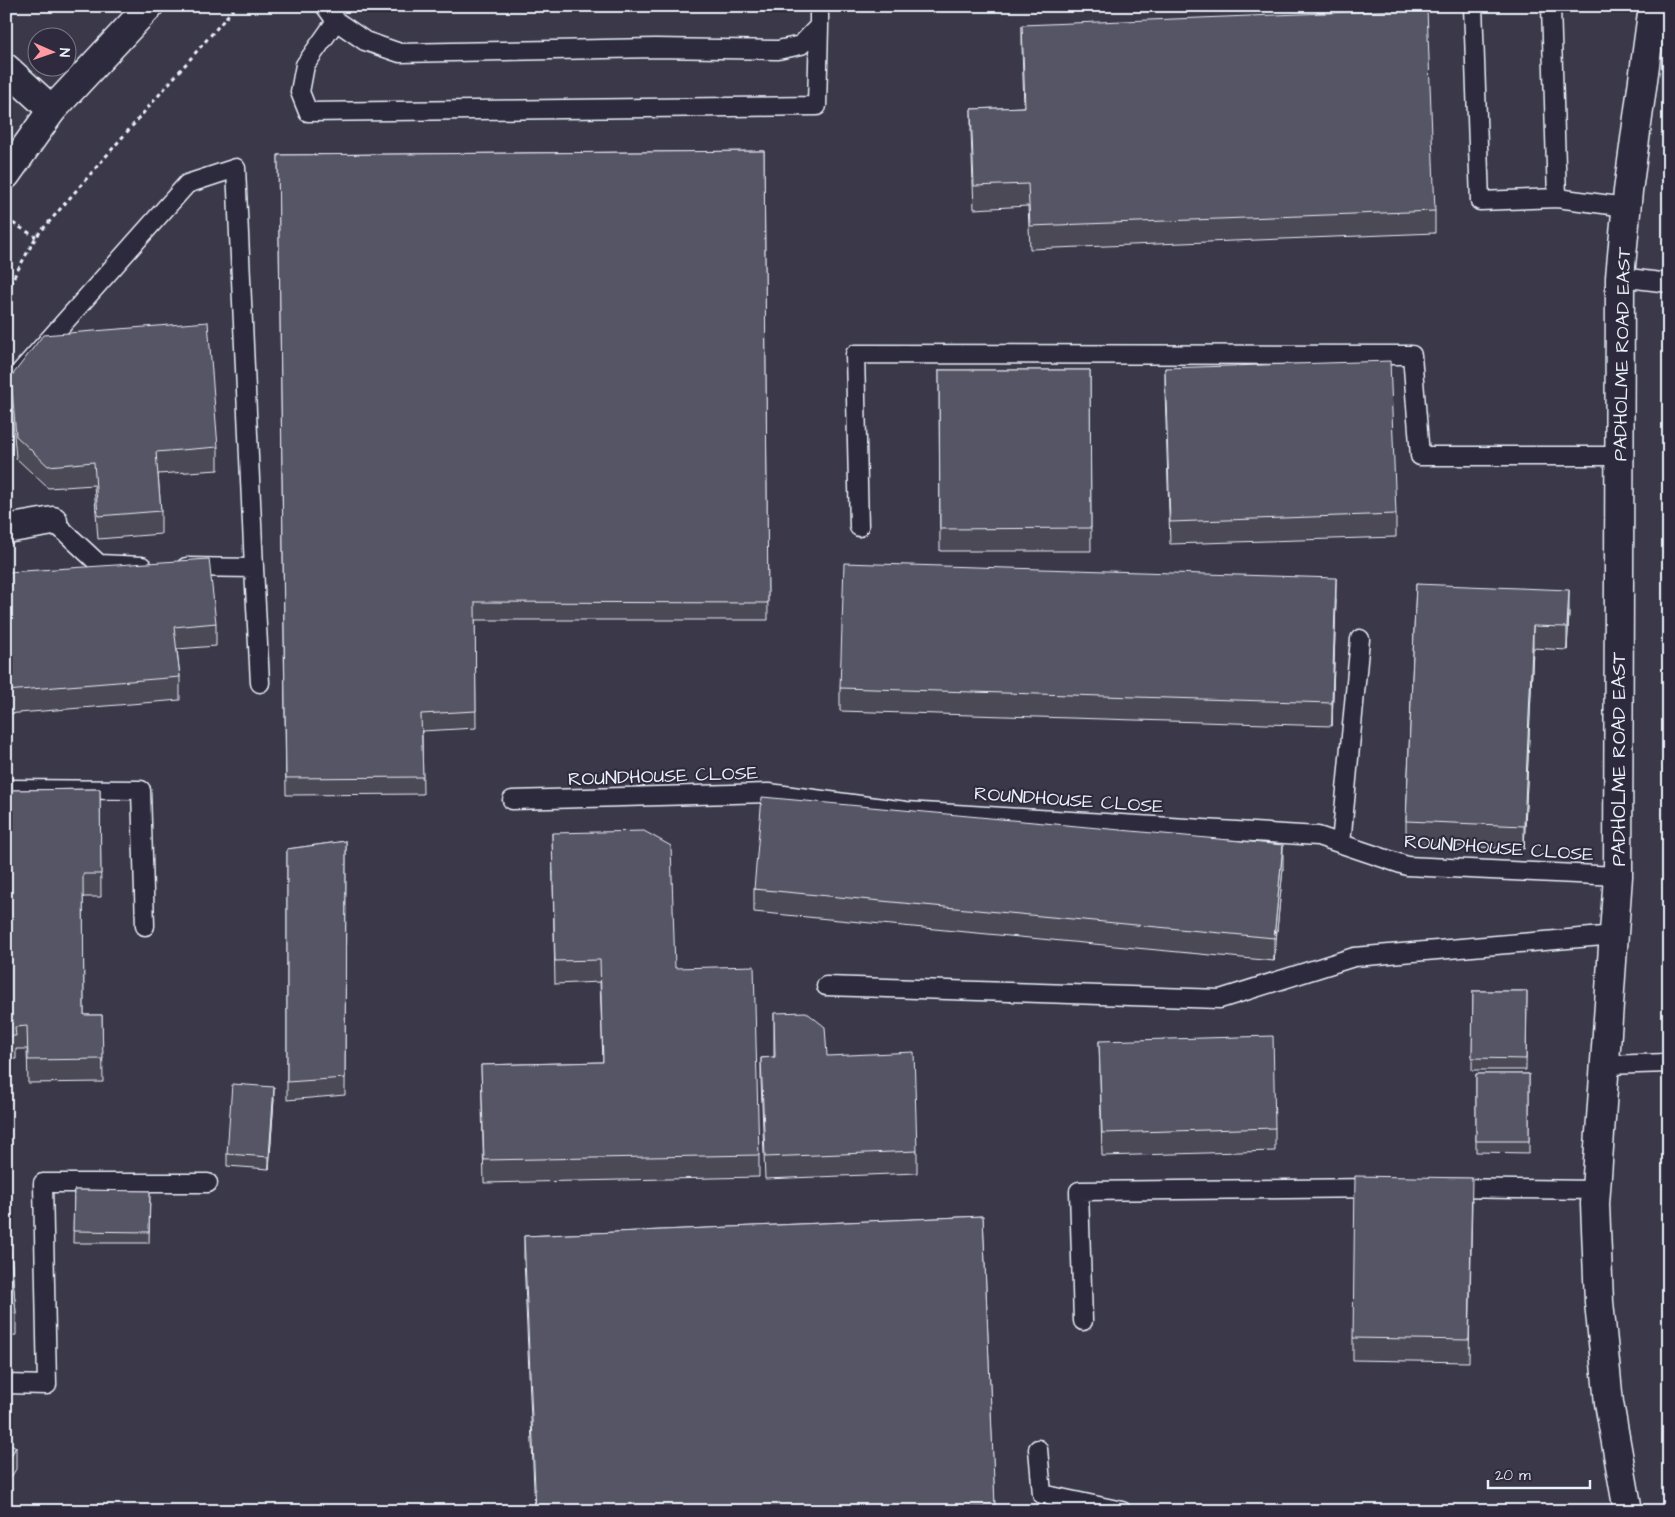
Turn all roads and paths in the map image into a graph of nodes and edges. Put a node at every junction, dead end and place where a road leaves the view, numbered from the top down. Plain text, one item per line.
1 (149, 6) edge
2 (236, 6) edge
3 (325, 6) edge
4 (819, 6) edge
5 (1473, 6) edge
6 (1551, 6) edge
7 (1653, 6) edge
8 (336, 21) junction
9 (819, 26) junction
10 (6, 68) edge
11 (52, 110) junction
12 (6, 175) edge
13 (1557, 198) junction
14 (1626, 207) junction
15 (6, 219) edge
16 (36, 237) junction
17 (1620, 276) junction
18 (1669, 283) edge
19 (6, 291) edge
20 (6, 388) edge
21 (1620, 456) junction
22 (53, 521) joint
23 (858, 527) dead end
24 (6, 528) edge
25 (254, 568) junction
26 (1360, 639) dead end
27 (260, 683) dead end
28 (6, 789) edge
29 (512, 800) dead end
30 (1341, 844) junction
31 (1618, 876) junction
32 (145, 926) dead end
33 (1615, 935) junction
34 (826, 986) dead end
35 (1669, 1063) edge
36 (1606, 1064) junction
37 (208, 1183) dead end
38 (1396, 1188) edge
39 (1436, 1188) edge
40 (1596, 1190) junction
41 (1083, 1321) dead end
42 (6, 1384) edge
43 (1038, 1448) dead end
44 (1122, 1511) edge
45 (1628, 1511) edge

1 - 11 street
2 - 16 path
3 - 8 lane
4 - 9 lane
5 - 13 lane
6 - 13 lane
7 - 14 street, PADHOLME ROAD EAST
8 - 9 lane
8 - 9 lane
10 - 11 street
11 - 12 street
13 - 14 lane
14 - 17 street, PADHOLME ROAD EAST
15 - 16 path
16 - 19 path
17 - 18 lane
17 - 21 street, PADHOLME ROAD EAST
20 - 25 lane
21 - 23 lane
21 - 31 street, PADHOLME ROAD EAST
22 - 24 street
22 - 25 lane
25 - 27 lane
26 - 30 lane
28 - 32 lane
29 - 30 lane, ROUNDHOUSE CLOSE
30 - 31 lane, ROUNDHOUSE CLOSE
31 - 33 street, PADHOLME ROAD EAST
33 - 34 lane
33 - 36 street, PADHOLME ROAD EAST
35 - 36 lane
36 - 40 street, PADHOLME ROAD EAST
37 - 42 lane
38 - 41 lane
39 - 40 lane
40 - 45 street, PADHOLME ROAD EAST
43 - 44 lane

